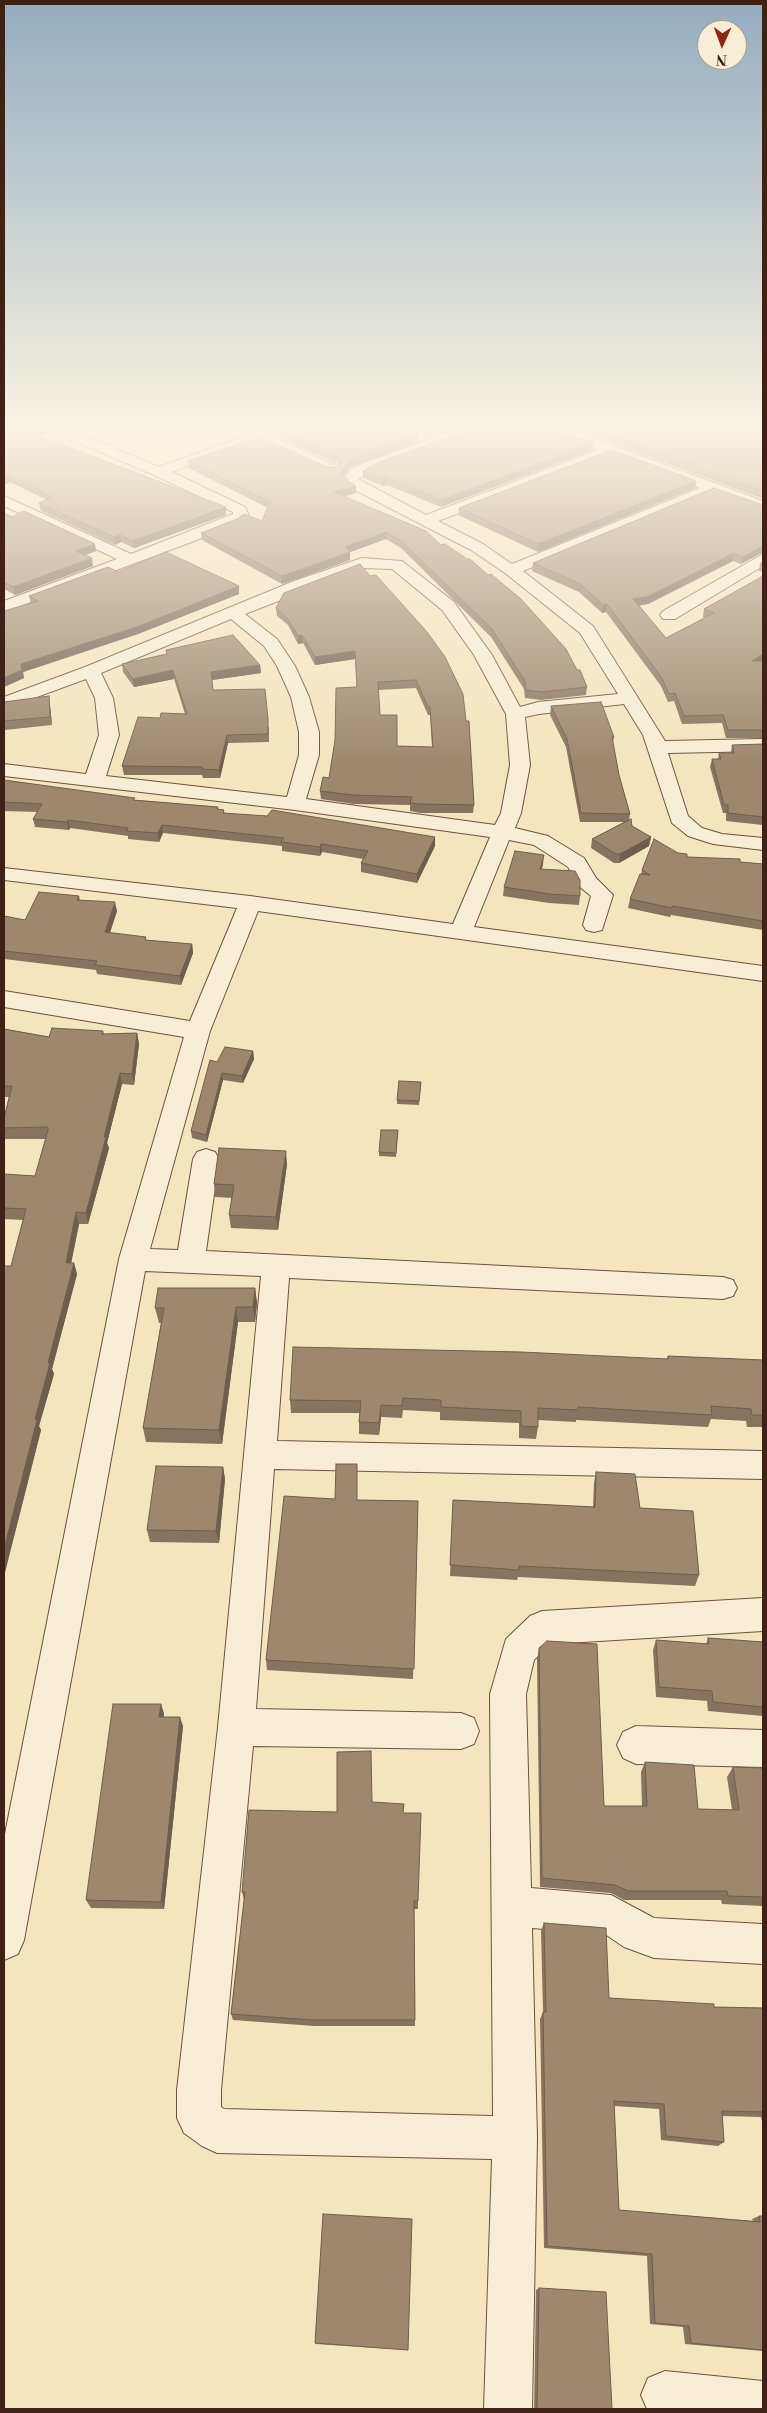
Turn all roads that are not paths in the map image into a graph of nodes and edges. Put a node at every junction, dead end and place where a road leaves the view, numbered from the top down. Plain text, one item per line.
1 (88, 540) edge
2 (185, 540) edge
3 (462, 540) edge
4 (586, 540) edge
5 (763, 559) edge
6 (131, 560) junction
7 (511, 570) junction
8 (4, 608) edge
9 (234, 613) junction
10 (668, 615) dead end
11 (90, 670) junction
12 (630, 698) junction
13 (4, 703) edge
14 (515, 714) junction
15 (763, 745) edge
16 (659, 747) junction
17 (4, 770) edge
18 (94, 781) junction
19 (295, 804) junction
20 (501, 832) junction
21 (763, 844) edge
22 (4, 874) edge
23 (250, 903) junction
24 (594, 925) dead end
25 (462, 933) junction
26 (763, 974) edge
27 (4, 999) edge
28 (198, 1031) junction
29 (206, 1158) dead end
30 (133, 1259) junction
31 (190, 1261) junction
32 (276, 1267) junction
33 (723, 1288) dead end
34 (260, 1455) junction
35 (763, 1466) edge
36 (763, 1614) edge
37 (236, 1727) junction
38 (461, 1731) dead end
39 (636, 1745) dead end
40 (763, 1749) edge
41 (511, 1906) junction
42 (4, 1940) edge
43 (763, 1944) edge
44 (515, 2138) junction
45 (665, 2395) dead end
46 (763, 2405) edge
47 (508, 2409) edge

1 - 6 street
2 - 6 street
3 - 7 street
4 - 7 street
5 - 10 street
6 - 8 street
7 - 12 street
9 - 11 street
9 - 14 street
9 - 19 street
11 - 13 street
11 - 18 street
12 - 14 street
12 - 16 street
14 - 20 street
15 - 16 street
16 - 21 street
17 - 18 street
18 - 19 street
19 - 20 street
20 - 24 street
20 - 25 street
22 - 23 street
23 - 25 street
23 - 28 street
25 - 26 street
27 - 28 street
28 - 30 street
29 - 31 street
30 - 31 street
30 - 42 street
31 - 32 street
32 - 33 street
32 - 34 street
34 - 35 street
34 - 37 street
36 - 41 street
37 - 38 street
37 - 44 street
39 - 40 street
41 - 43 street
41 - 44 street
44 - 47 street
45 - 46 street

